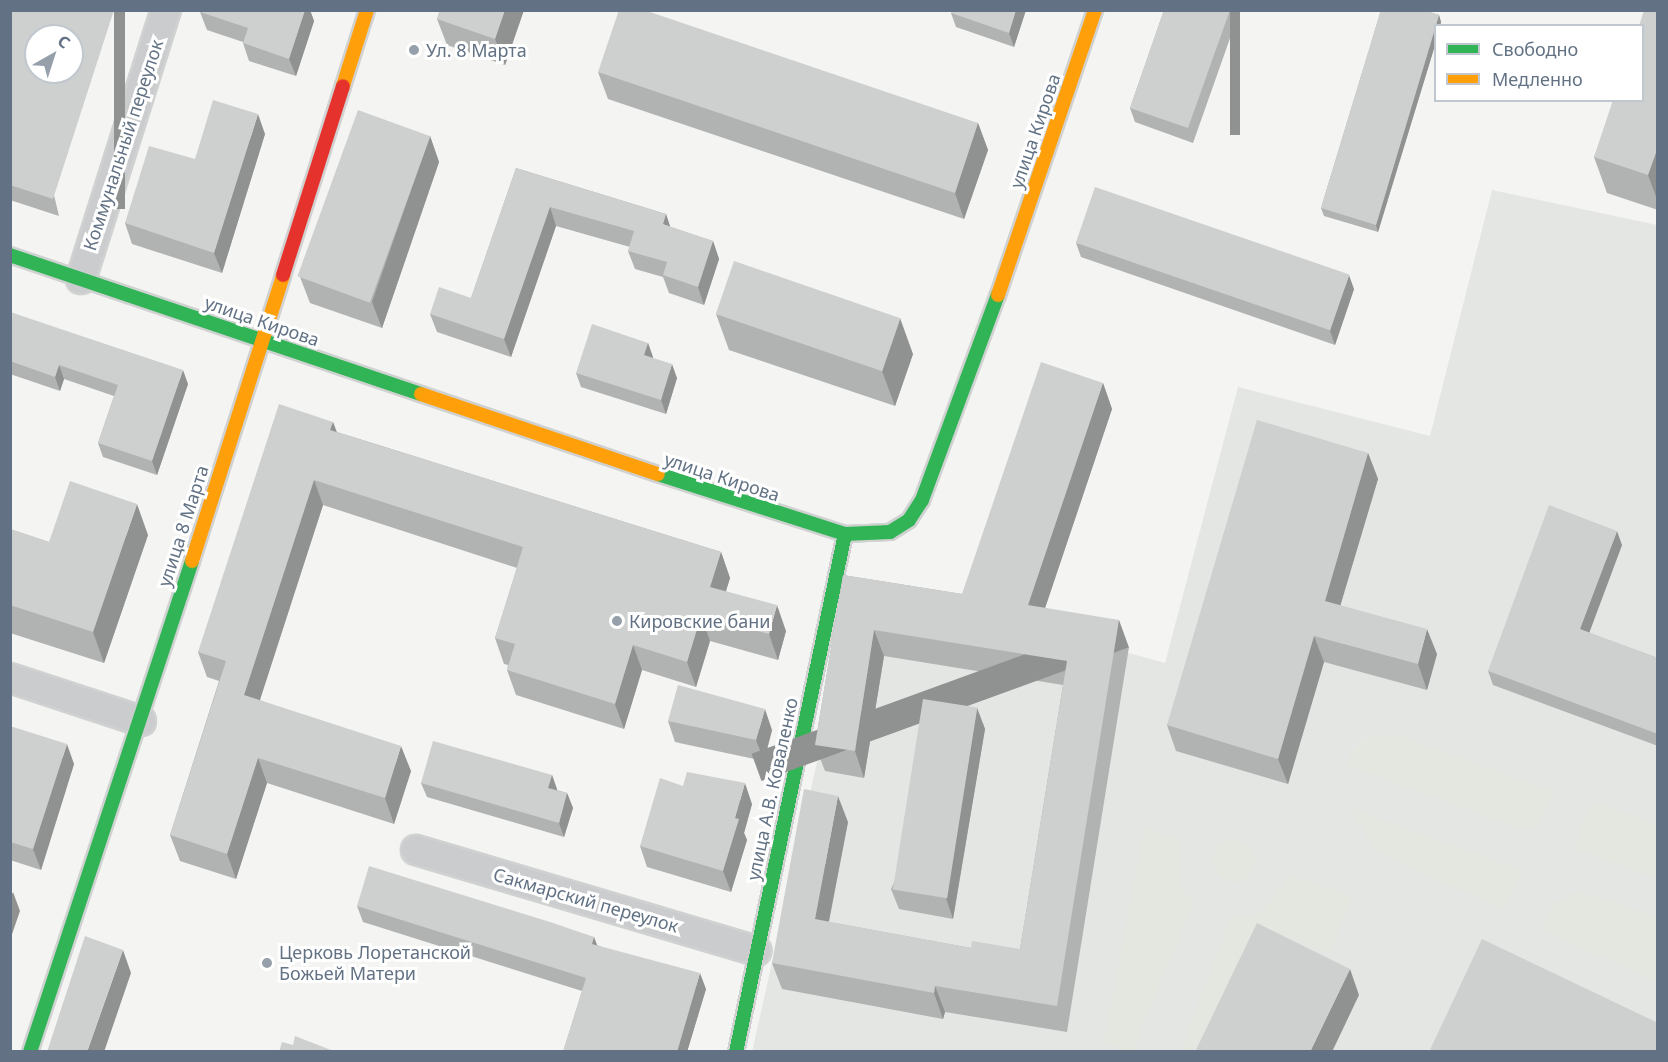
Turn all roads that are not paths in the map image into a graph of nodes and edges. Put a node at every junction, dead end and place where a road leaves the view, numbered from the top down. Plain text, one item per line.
1 (166, 10) edge
2 (367, 10) edge
3 (1095, 10) edge
4 (10, 255) edge
5 (81, 279) junction
6 (262, 339) junction
7 (845, 534) junction
8 (10, 678) edge
9 (141, 722) junction
10 (416, 850) dead end
11 (756, 951) junction
12 (30, 1052) edge
13 (736, 1052) edge

1 - 5 street, Коммунальный переулок
2 - 6 main road, улица 8 Марта
3 - 7 main road, улица Кирова
4 - 5 main road, улица Кирова
5 - 6 main road, улица Кирова
6 - 7 main road, улица Кирова
6 - 9 main road, улица 8 Марта
7 - 11 main road, улица А.В. Коваленко
8 - 9 street
9 - 12 main road, улица 8 Марта
10 - 11 street, Сакмарский переулок
11 - 13 main road, улица А.В. Коваленко

